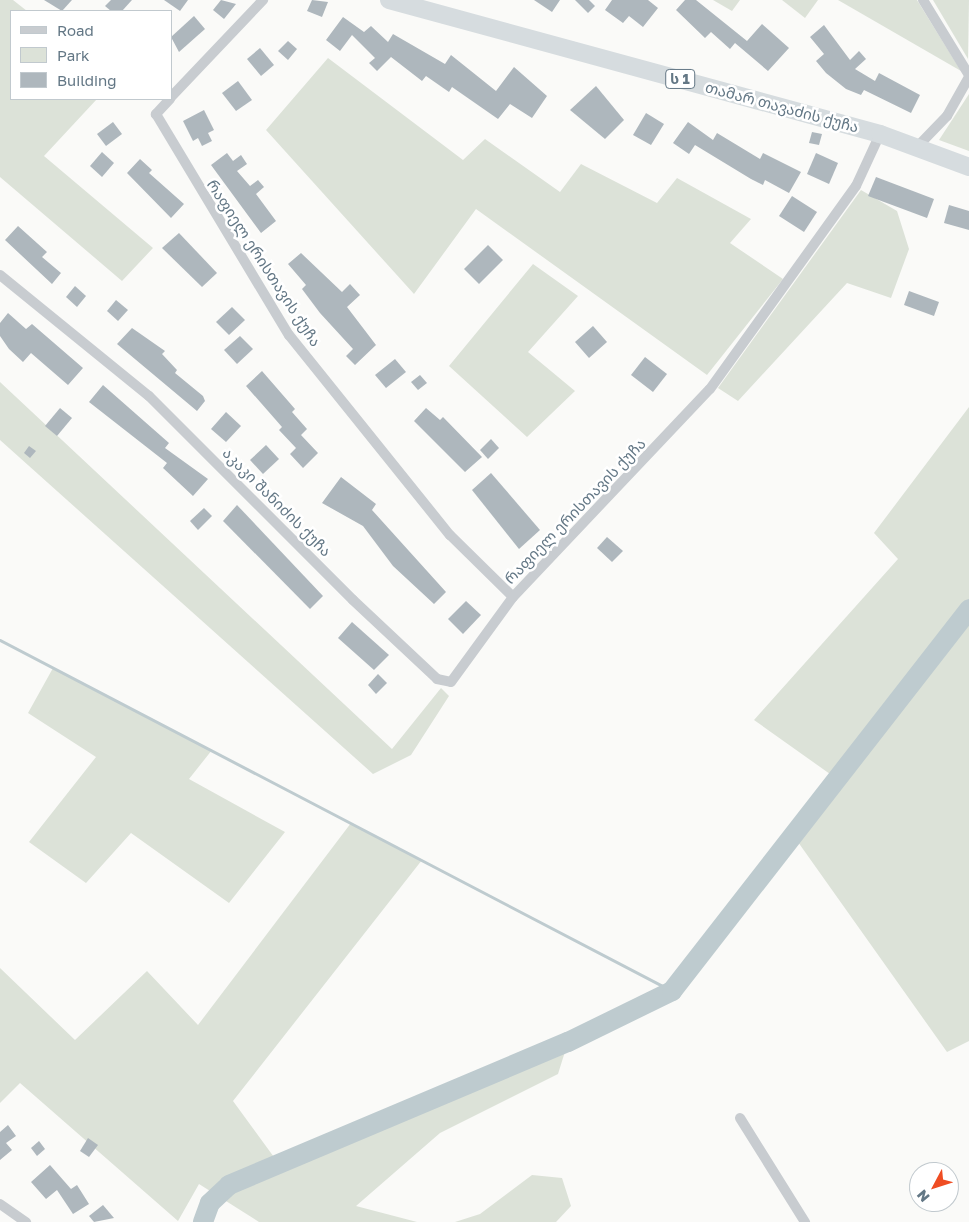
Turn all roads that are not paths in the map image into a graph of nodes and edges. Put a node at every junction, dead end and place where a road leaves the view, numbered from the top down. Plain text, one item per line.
1 (262, 0) edge
2 (389, 0) edge
3 (923, 0) edge
4 (969, 76) edge
5 (172, 96) edge
6 (168, 100) edge
7 (880, 134) junction
8 (918, 146) junction
9 (969, 167) edge
10 (0, 274) edge
11 (513, 597) junction
12 (740, 1118) dead end
13 (0, 1204) edge
14 (26, 1222) edge
15 (805, 1222) edge

1 - 5 street, რაფიელ ერისთავის ქუჩა
2 - 7 highway, თამარ თავაძის ქუჩა / ს 1
3 - 4 street
4 - 8 street
6 - 11 street, რაფიელ ერისთავის ქუჩა
7 - 8 highway, თამარ თავაძის ქუჩა / ს 1
7 - 11 street, რაფიელ ერისთავის ქუჩა
8 - 9 highway, თამარ თავაძის ქუჩა / ს 1
10 - 11 street, აკაკი შანიძის ქუჩა
12 - 15 street
13 - 14 street

